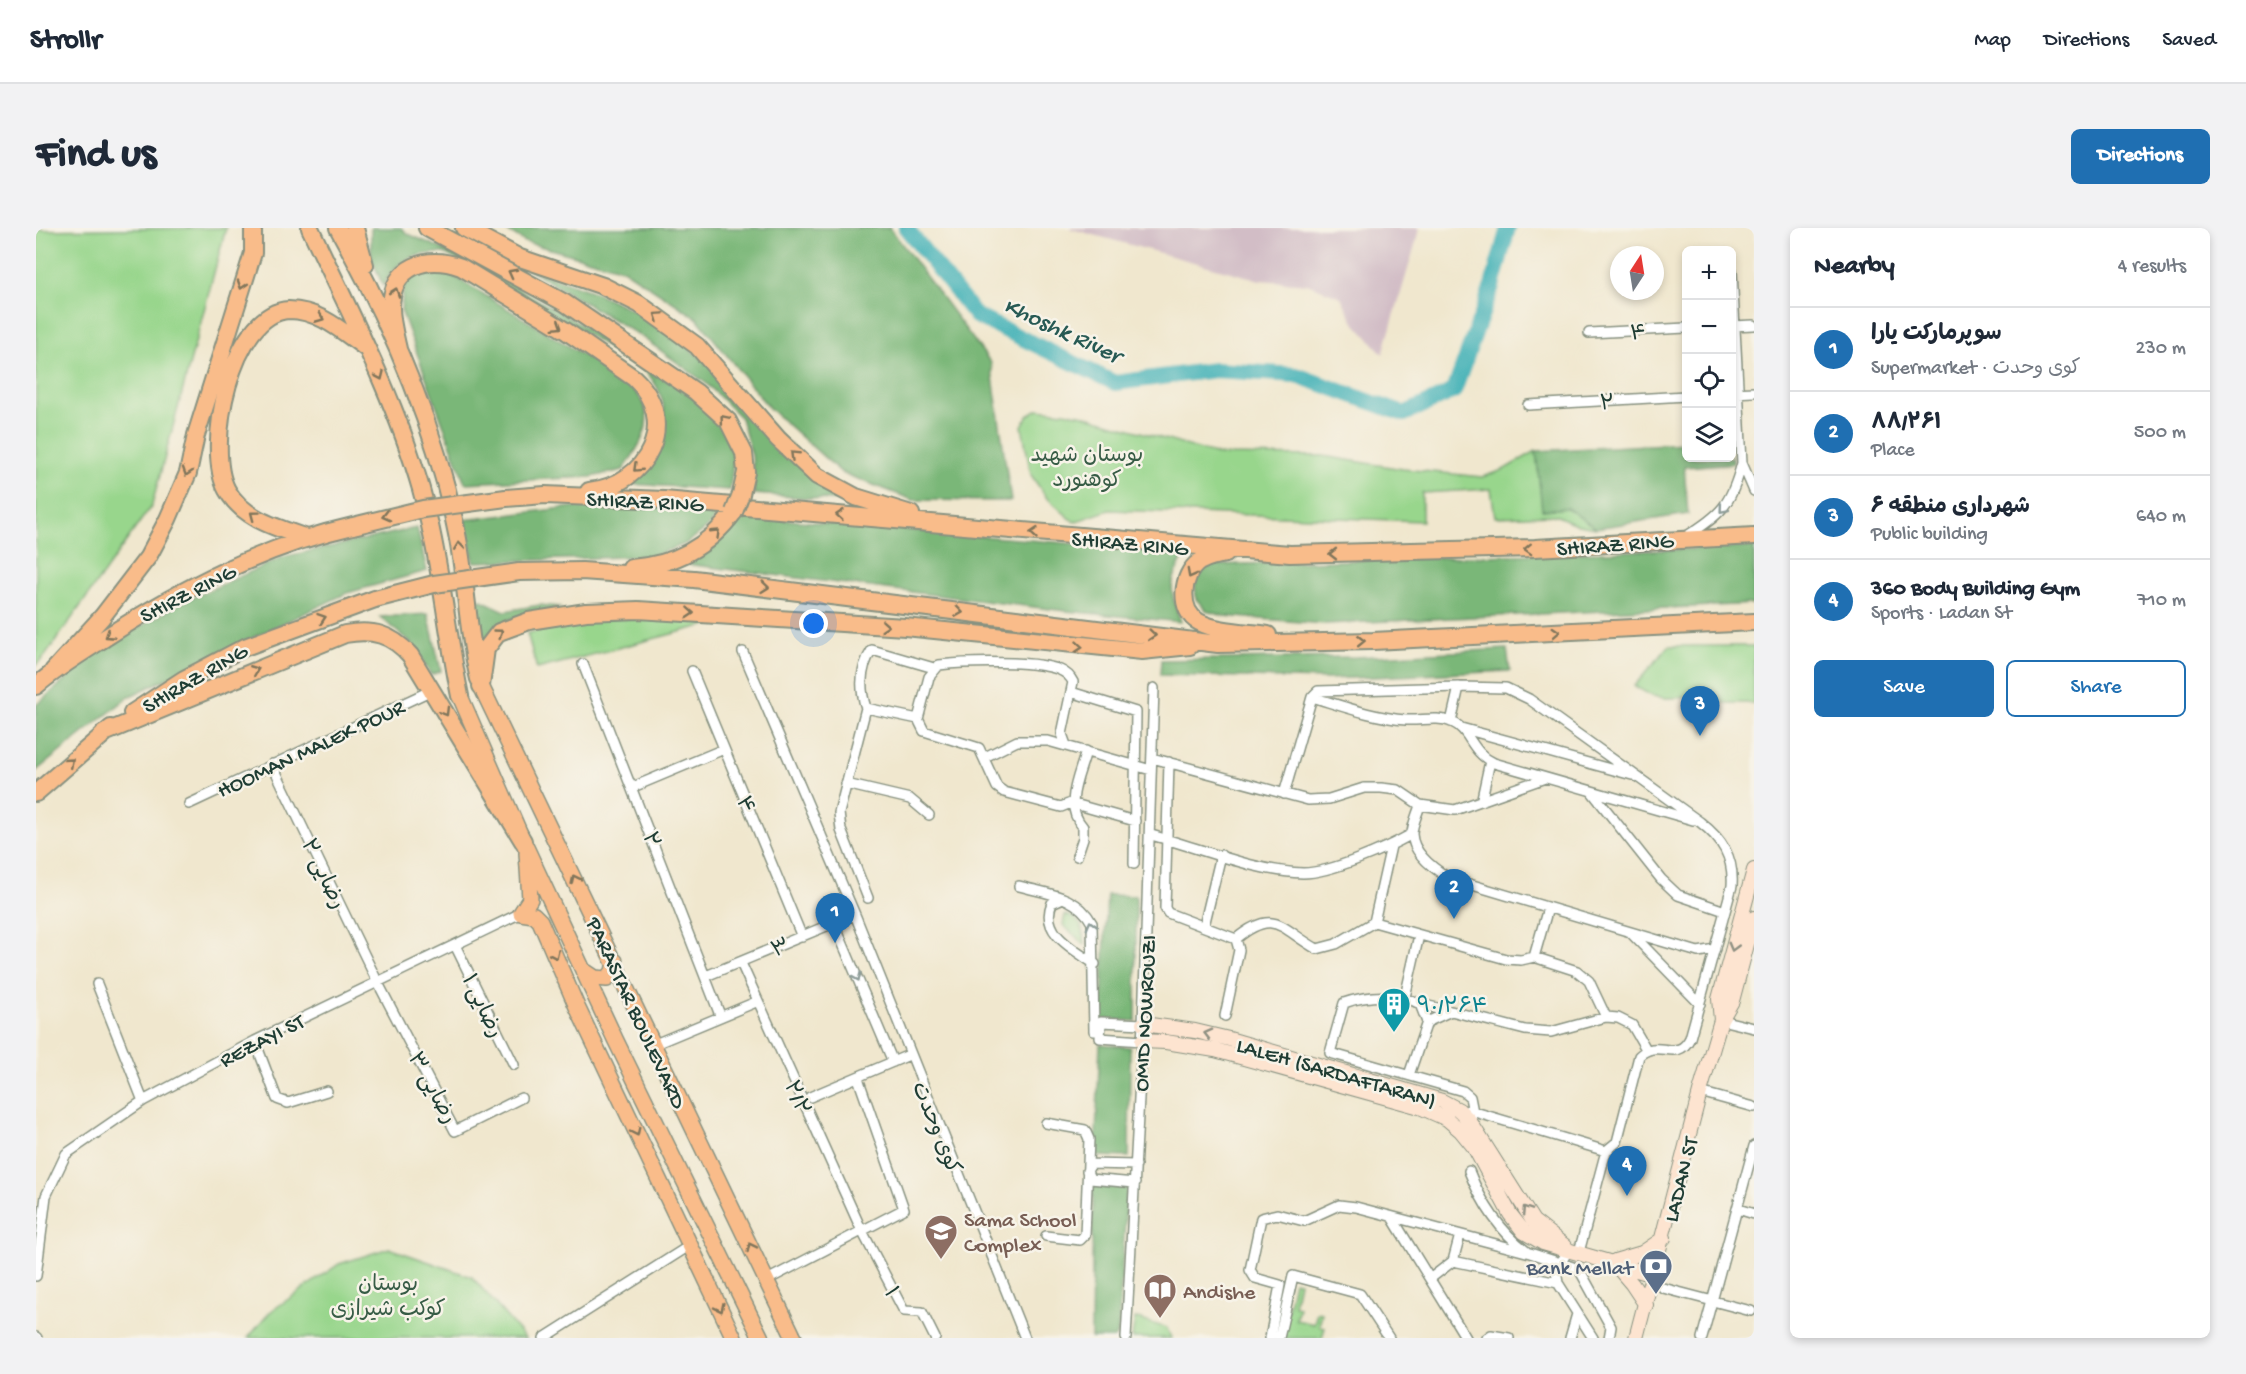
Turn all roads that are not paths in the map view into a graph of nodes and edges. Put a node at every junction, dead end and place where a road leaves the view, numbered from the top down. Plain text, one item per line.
1 (253, 228) edge
2 (310, 228) edge
3 (338, 228) edge
4 (356, 228) edge
5 (427, 228) edge
6 (464, 228) edge
7 (370, 286) junction
8 (1754, 325) edge
9 (1736, 326) edge
10 (1682, 328) edge
11 (1589, 333) dead end
12 (366, 349) junction
13 (398, 349) junction
14 (1754, 392) edge
15 (1736, 393) edge
16 (1682, 396) edge
17 (1736, 403) edge
18 (1528, 405) dead end
19 (1742, 463) junction
20 (1754, 491) edge
21 (545, 495) junction
22 (940, 524) junction
23 (353, 526) joint
24 (1754, 536) edge
25 (307, 538) junction
26 (1683, 539) junction
27 (1242, 552) junction
28 (582, 570) junction
29 (1754, 622) edge
30 (1704, 625) junction
31 (1754, 630) edge
32 (1322, 642) junction
33 (1218, 644) junction
34 (743, 652) dead end
35 (583, 664) dead end
36 (934, 668) junction
37 (53, 671) junction
38 (692, 671) dead end
39 (36, 686) edge
40 (481, 686) junction
41 (1459, 687) junction
42 (1154, 688) dead end
43 (432, 690) junction
44 (1071, 692) junction
45 (460, 696) joint
46 (1312, 697) junction
47 (866, 708) junction
48 (918, 719) junction
49 (1451, 722) junction
50 (1461, 728) junction
51 (104, 733) junction
52 (1066, 745) junction
53 (724, 749) junction
54 (1086, 751) junction
55 (985, 757) junction
56 (1152, 758) junction
57 (1490, 761) junction
58 (1169, 762) junction
59 (272, 764) junction
60 (1135, 765) junction
61 (1151, 770) junction
62 (1638, 777) junction
63 (1545, 778) junction
64 (846, 784) junction
65 (633, 787) junction
66 (1592, 792) junction
67 (36, 793) edge
68 (1284, 794) junction
69 (1482, 798) junction
70 (1071, 803) junction
71 (189, 804) dead end
72 (1420, 805) junction
73 (929, 815) dead end
74 (1135, 821) junction
75 (1700, 822) junction
76 (1412, 834) junction
77 (1151, 835) junction
78 (1168, 839) junction
79 (525, 846) junction
80 (1391, 846) junction
81 (1221, 855) junction
82 (1077, 856) dead end
83 (1134, 864) dead end
84 (1754, 870) edge
85 (1019, 886) dead end
86 (868, 898) dead end
87 (1065, 898) junction
88 (1548, 908) junction
89 (1725, 911) junction
90 (521, 913) junction
91 (853, 915) junction
92 (1754, 918) edge
93 (1374, 922) junction
94 (834, 923) junction
95 (1204, 926) junction
96 (1629, 932) junction
97 (1419, 935) junction
98 (802, 937) junction
99 (1236, 939) junction
100 (454, 945) junction
101 (1750, 947) edge
102 (1715, 949) junction
103 (1534, 957) junction
104 (615, 961) junction
105 (741, 963) junction
106 (1095, 964) junction
107 (586, 972) junction
108 (706, 976) junction
109 (378, 981) junction
110 (97, 984) dead end
111 (628, 989) junction
112 (1405, 997) junction
113 (756, 1002) junction
114 (600, 1004) junction
115 (1420, 1004) junction
116 (1700, 1004) junction
117 (1451, 1011) junction
118 (720, 1015) junction
119 (1225, 1016) dead end
120 (1606, 1017) junction
121 (1721, 1020) junction
122 (1427, 1022) junction
123 (1143, 1024) junction
124 (1754, 1028) edge
125 (1099, 1031) junction
126 (255, 1041) junction
127 (1142, 1041) junction
128 (655, 1044) junction
129 (1646, 1049) junction
130 (909, 1055) junction
131 (893, 1062) junction
132 (1314, 1064) junction
133 (514, 1065) dead end
134 (1409, 1075) junction
135 (858, 1078) junction
136 (1311, 1079) junction
137 (327, 1091) dead end
138 (1700, 1092) junction
139 (810, 1097) dead end
140 (521, 1098) dead end
141 (143, 1101) junction
142 (1754, 1107) edge
143 (1468, 1121) junction
144 (1046, 1123) dead end
145 (1754, 1146) edge
146 (1605, 1150) junction
147 (1136, 1165) junction
148 (1088, 1171) junction
149 (1470, 1171) dead end
150 (1490, 1178) junction
151 (661, 1180) junction
152 (1135, 1183) junction
153 (1475, 1185) junction
154 (689, 1190) junction
155 (1738, 1209) junction
156 (1754, 1214) edge
157 (1393, 1219) junction
158 (678, 1222) junction
159 (861, 1229) junction
160 (1460, 1235) junction
161 (1046, 1236) dead end
162 (1664, 1238) junction
163 (689, 1246) junction
164 (38, 1247) edge
165 (1575, 1251) junction
166 (1530, 1253) junction
167 (1454, 1261) junction
168 (1612, 1262) junction
169 (1558, 1263) junction
170 (1654, 1275) junction
171 (36, 1276) edge
172 (1431, 1278) junction
173 (766, 1280) junction
174 (1558, 1283) junction
175 (1663, 1288) dead end
176 (1712, 1300) junction
177 (1646, 1305) junction
178 (1751, 1311) dead end
179 (1577, 1314) junction
180 (544, 1338) edge
181 (734, 1338) edge
182 (761, 1338) edge
183 (794, 1338) edge
184 (935, 1338) edge
185 (1025, 1338) edge
186 (1126, 1338) edge
187 (1270, 1338) edge
188 (1280, 1338) edge
189 (1389, 1338) edge
190 (1466, 1338) edge
191 (1487, 1338) edge
192 (1509, 1338) edge
193 (1570, 1338) edge
194 (1593, 1338) edge
195 (1609, 1338) edge
196 (1636, 1338) edge
197 (1702, 1338) edge

1 -> 37 highway
2 - 12 highway
3 - 7 highway
4 - 7 highway
28 -> 5 highway, bridge
22 -> 6 highway
7 - 13 highway
8 - 9 street
10 - 11 street, ۴
25 -> 12 highway
12 -> 45 highway
13 -> 21 highway
40 -> 13 highway
14 - 15 street
16 - 18 street, ۲
17 - 19 street
19 - 20 street
19 -> 26 street
22 -> 21 highway, SHIRAZ RING
21 -> 23 highway, SHIRAZ RING, bridge
27 -> 22 highway, SHIRAZ RING
23 - 25 highway, SHIRZ RING
24 - 26 highway, SHIRAZ RING
25 -> 37 highway, SHIRZ RING
26 -> 27 highway, SHIRAZ RING
27 -> 32 highway
28 -> 33 highway
51 -> 28 highway, SHIRAZ RING, bridge
29 - 30 highway
30 - 31 street
32 -> 30 highway
32 - 33 highway
40 -> 33 highway
34 - 91 street, کوی وحدت
35 - 65 street, ۲
36 - 44 street
36 - 47 street
36 - 48 street
37 - 39 highway, SHIRZ RING
38 - 53 street, ۴
104 -> 40 main road, PARASTAR BOULEVARD
41 - 46 street
41 - 49 street
41 - 62 street
42 - 56 street, OMID NOWROUZI
51 -> 43 highway
43 - 59 street, HOOMAN MALEK POUR
43 -> 79 highway
44 - 52 street
44 - 60 street
45 - 79 main road, PARASTAR BOULEVARD
46 - 49 street
46 - 68 street
47 - 48 street
47 - 64 street
48 - 55 street
49 - 50 street
50 - 57 street
50 - 62 street
67 -> 51 highway, SHIRAZ RING
52 - 54 street
52 - 55 street
53 - 65 street
53 - 98 street, ۴
54 - 60 street
54 - 70 street
55 - 70 street
56 - 58 street
56 - 61 street, OMID NOWROUZI
57 - 63 street
57 - 69 street
58 - 68 street
58 - 78 street
59 - 71 street, HOOMAN MALEK POUR
59 - 109 street, رضایی ۲
60 - 61 street
60 - 74 street
61 - 77 street, OMID NOWROUZI
62 - 75 street
63 - 66 street
63 - 69 street
64 - 73 street
64 - 86 street
65 - 108 street, ۲
66 - 75 street
66 - 89 street
68 - 72 street
69 - 72 street
70 - 74 street
70 - 82 street
72 - 76 street
74 - 83 street
75 - 89 street
76 - 80 street
76 - 88 street
77 - 78 street
77 - 123 street, OMID NOWROUZI
78 - 81 street
78 - 95 street
79 - 90 main road
79 - 107 main road, PARASTAR BOULEVARD
80 - 81 street
80 - 93 street
81 - 95 street
84 -> 121 street, LADAN ST
85 - 87 street
106 -> 87 street
87 - 106 street
88 - 96 street
88 - 103 street
89 - 102 street
90 - 100 street, REZAYI ST
90 -> 151 main road
91 - 94 street, ۳
91 - 130 street, کوی وحدت
92 - 101 street, LADAN ST
93 - 97 street
93 - 99 street
94 - 98 street, ۳
94 -> 131 street, کوی وحدت
95 - 99 street
96 - 102 street
96 - 116 street
97 - 103 street
97 - 112 street
98 - 105 street, ۳
99 - 119 street
100 - 109 street, REZAYI ST
100 - 133 street, رضایی ۱
101 - 121 street, LADAN ST
102 - 116 street
103 - 120 street
104 - 107 main road
104 - 111 main road, PARASTAR BOULEVARD
105 - 108 street, ۳
105 - 113 street, ۲/۲
106 - 125 street
107 - 114 main road, PARASTAR BOULEVARD
108 - 118 street, ۲
109 - 126 street, REZAYI ST
109 - 140 street, رضایی ۳
110 - 141 street
111 - 114 main road
111 - 128 main road, PARASTAR BOULEVARD
112 - 115 street
112 - 134 street
113 - 118 street
113 - 159 street, ۲/۲
114 - 154 main road, PARASTAR BOULEVARD
115 - 117 street
115 - 122 street
116 - 129 street
117 - 120 street
117 - 122 street
118 - 128 street
120 - 129 street
121 - 124 street
121 - 138 street, LADAN ST
122 - 134 street
123 - 125 street
123 - 127 street, OMID NOWROUZI
132 -> 123 street, LALEH (SARDAFTARAN)
125 - 127 street
126 - 137 street
126 - 141 street, REZAYI ST
127 - 136 street, LALEH (SARDAFTARAN)
127 - 147 street, OMID NOWROUZI
173 -> 128 main road, PARASTAR BOULEVARD
129 - 146 street
130 - 131 street
130 - 185 street, کوی وحدت
131 - 135 street
132 - 136 street
132 - 143 street, LALEH (SARDAFTARAN)
134 - 143 street
135 - 139 street
135 - 159 street
136 - 143 street, LALEH (SARDAFTARAN)
138 - 142 street
138 - 162 street, LADAN ST
141 - 164 street, REZAYI ST
143 - 146 street
143 - 150 street, LALEH (SARDAFTARAN)
165 -> 143 street, LALEH (SARDAFTARAN)
144 - 148 street
145 - 155 street
146 - 165 street
147 - 148 street
147 - 152 street, OMID NOWROUZI
148 - 152 street
148 - 161 street
149 - 153 street
150 - 153 street
150 - 165 street, LALEH (SARDAFTARAN)
151 - 154 main road
151 - 158 main road
152 - 186 street, OMID NOWROUZI
153 - 166 street
154 - 158 main road
154 - 182 main road, PARASTAR BOULEVARD
155 - 156 street
155 - 176 street
157 - 160 street
157 - 172 street
157 - 187 street
158 - 163 main road
159 - 173 street
159 - 184 street, ۱
160 - 166 street
160 - 167 street
162 - 168 street
162 - 170 street, LADAN ST
163 - 180 street
163 -> 181 main road
164 - 171 street, REZAYI ST
165 - 168 street, LALEH (SARDAFTARAN)
165 - 169 street
166 - 169 street
167 - 172 street
167 - 174 street
168 - 170 street, LALEH (SARDAFTARAN)
168 - 177 street
169 - 174 street
169 - 195 street
170 - 177 street, LADAN ST
172 - 190 street
173 - 183 main road, PARASTAR BOULEVARD
174 - 179 street
175 - 176 street
176 - 178 street
176 - 197 street
177 - 196 street, LADAN ST
179 - 193 street
179 - 194 street
188 - 189 street
191 - 192 street

